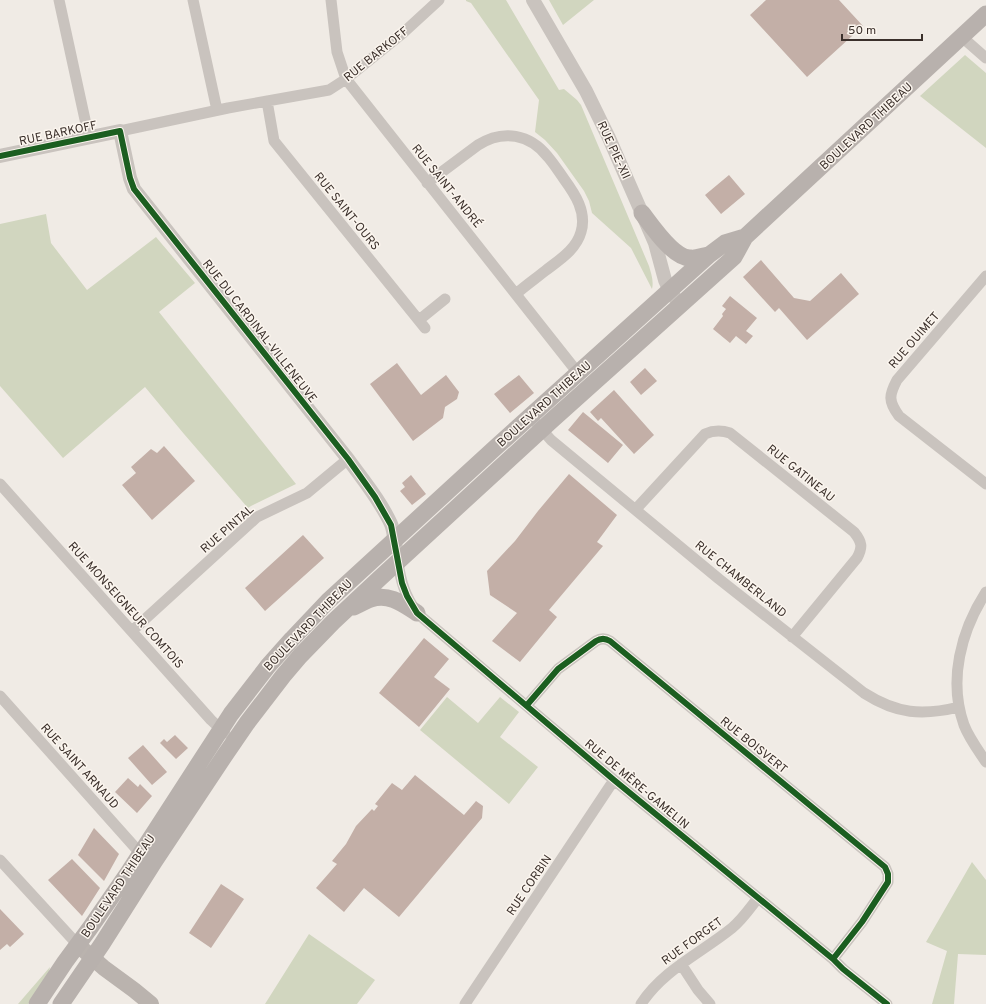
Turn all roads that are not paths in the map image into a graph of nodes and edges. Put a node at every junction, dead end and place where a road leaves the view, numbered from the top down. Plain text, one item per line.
1 (60, 0) edge
2 (194, 0) edge
3 (331, 0) edge
4 (439, 0) edge
5 (533, 0) edge
6 (986, 14) edge
7 (962, 37) junction
8 (986, 58) edge
9 (346, 79) junction
10 (267, 102) junction
11 (217, 110) junction
12 (120, 131) junction
13 (89, 138) junction
14 (0, 156) edge
15 (427, 183) junction
16 (642, 214) junction
17 (745, 237) junction
18 (708, 255) junction
19 (986, 276) edge
20 (670, 291) junction
21 (516, 294) junction
22 (445, 299) dead end
23 (681, 305) junction
24 (578, 373) junction
25 (530, 416) junction
26 (542, 430) junction
27 (348, 459) junction
28 (0, 484) edge
29 (986, 484) edge
30 (636, 509) junction
31 (394, 540) junction
32 (398, 562) junction
33 (986, 592) edge
34 (344, 611) junction
35 (417, 613) junction
36 (132, 631) junction
37 (792, 637) junction
38 (0, 696) edge
39 (527, 705) junction
40 (959, 707) junction
41 (221, 730) junction
42 (234, 741) junction
43 (986, 762) edge
44 (614, 780) junction
45 (140, 853) junction
46 (0, 860) edge
47 (758, 898) junction
48 (78, 945) junction
49 (92, 958) junction
50 (833, 959) junction
51 (681, 964) junction
52 (37, 1004) edge
53 (61, 1004) edge
54 (151, 1004) edge
55 (465, 1004) edge
56 (641, 1004) edge
57 (710, 1004) edge
58 (887, 1004) edge

1 - 13 street
2 - 11 street
3 - 9 street, RUE SAINT-ANDRÉ
4 - 9 street, RUE BARKOFF
5 - 16 street, RUE PIE-XII
6 - 7 main road, BOULEVARD THIBEAU
7 - 8 street
7 - 17 main road, BOULEVARD THIBEAU
9 - 10 street, RUE BARKOFF
9 - 15 street, RUE SAINT-ANDRÉ
10 - 11 street, RUE BARKOFF
10 - 22 street, RUE SAINT-OURS
11 - 12 street, RUE BARKOFF
12 - 13 street, RUE BARKOFF
12 - 27 street, RUE DU CARDINAL-VILLENEUVE
13 - 14 street, RUE BARKOFF
15 - 21 street, RUE SAINT-ANDRÉ
15 - 21 street
16 - 18 main road
16 - 20 street, RUE PIE-XII
17 - 18 main road, BOULEVARD THIBEAU
17 - 23 main road, BOULEVARD THIBEAU
18 - 20 main road, BOULEVARD THIBEAU
19 - 29 street, RUE OUIMET
20 - 23 street, RUE PIE-XII
20 - 24 main road, BOULEVARD THIBEAU
21 - 24 street, RUE SAINT-ANDRÉ
23 - 26 main road, BOULEVARD THIBEAU
24 - 25 main road, BOULEVARD THIBEAU
25 - 26 street, RUE CHAMBERLAND
25 - 31 main road, BOULEVARD THIBEAU
26 - 30 street, RUE CHAMBERLAND
26 - 32 main road, BOULEVARD THIBEAU
27 - 31 street, RUE DU CARDINAL-VILLENEUVE
27 - 36 street, RUE PINTAL
28 - 36 street, RUE MONSEIGNEUR COMTOIS
30 - 37 street, RUE CHAMBERLAND
30 - 37 street, RUE GATINEAU
31 - 32 street, RUE DU CARDINAL-VILLENEUVE
31 - 41 main road, BOULEVARD THIBEAU
32 - 34 main road, BOULEVARD THIBEAU
32 - 35 street, RUE DE MÈRE-GAMELIN
33 - 40 street
34 - 35 main road
34 - 42 main road, BOULEVARD THIBEAU
35 - 39 street, RUE DE MÈRE-GAMELIN
36 - 41 street, RUE MONSEIGNEUR COMTOIS
37 - 40 street, RUE CHAMBERLAND
38 - 45 street, RUE SAINT ARNAUD
39 - 44 street, RUE DE MÈRE-GAMELIN
39 - 50 street, RUE BOISVERT
40 - 43 street
41 - 42 street, RUE MONSEIGNEUR COMTOIS
41 - 45 main road, BOULEVARD THIBEAU
42 - 49 main road, BOULEVARD THIBEAU
44 - 47 street, RUE DE MÈRE-GAMELIN
44 - 55 street, RUE CORBIN
45 - 48 main road, BOULEVARD THIBEAU
46 - 48 street
47 - 50 street, RUE DE MÈRE-GAMELIN
47 - 51 street, RUE FORGET
48 - 49 main road
48 - 52 main road, BOULEVARD THIBEAU
49 - 53 main road, BOULEVARD THIBEAU
49 - 54 main road
50 - 58 street, RUE DE MÈRE-GAMELIN
51 - 56 street, RUE FORGET
51 - 57 street

